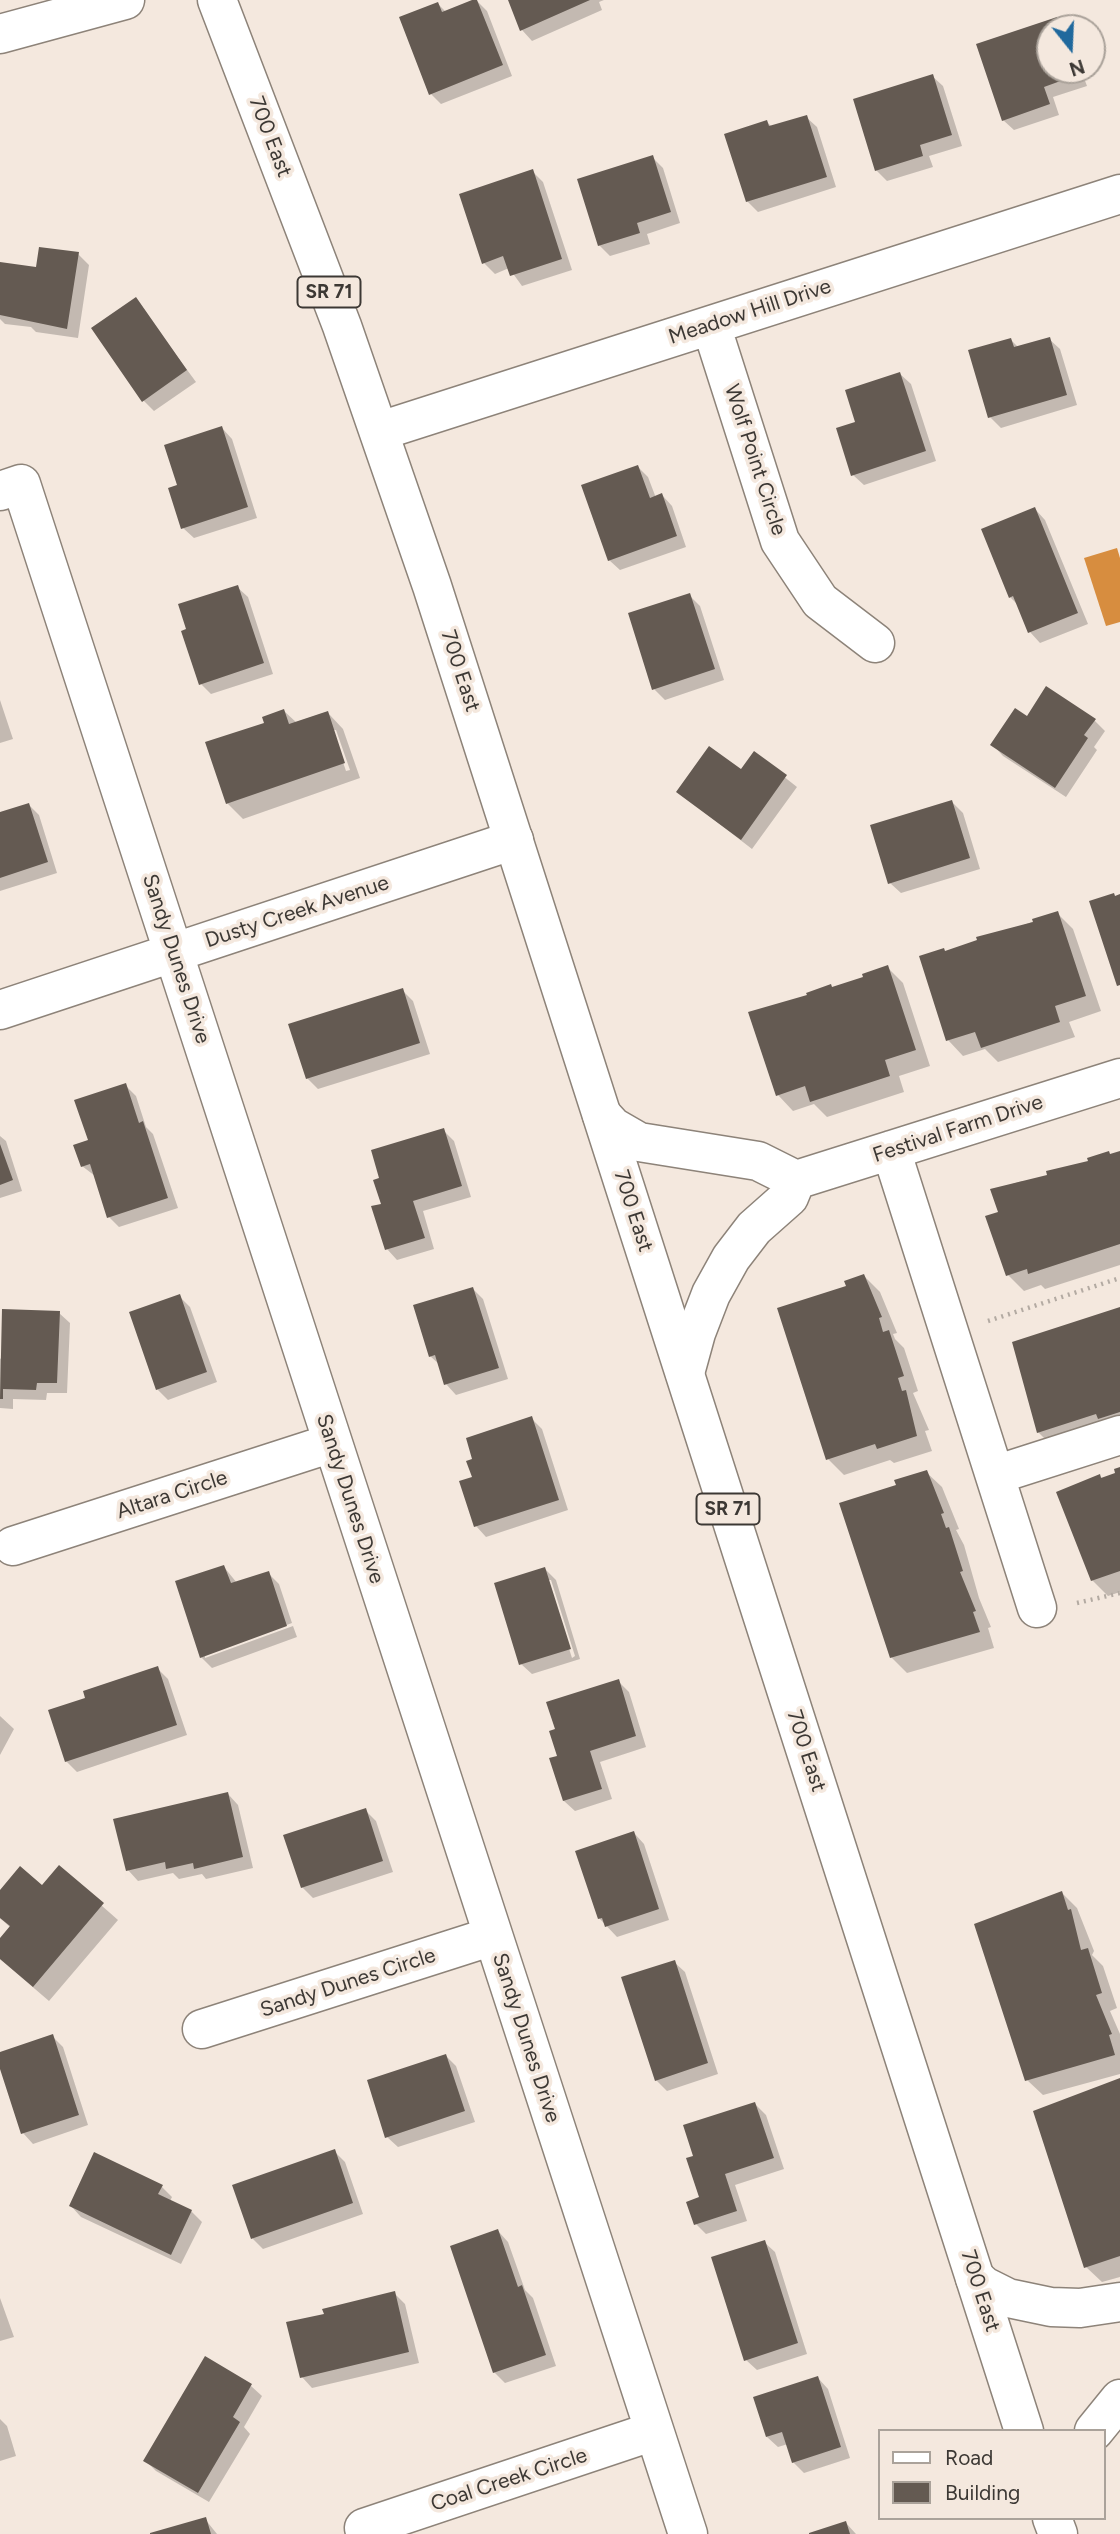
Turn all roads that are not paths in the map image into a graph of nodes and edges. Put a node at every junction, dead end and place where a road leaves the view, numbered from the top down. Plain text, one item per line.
1 (125, 0) edge
2 (217, 0) edge
3 (0, 34) edge
4 (1120, 194) edge
5 (711, 325) junction
6 (380, 431) junction
7 (0, 491) edge
8 (875, 643) dead end
9 (514, 840) junction
10 (174, 953) junction
11 (0, 1010) edge
12 (1120, 1077) edge
13 (602, 1115) junction
14 (891, 1150) junction
15 (796, 1181) junction
16 (685, 1373) junction
17 (1120, 1435) edge
18 (332, 1443) junction
19 (995, 1475) junction
20 (13, 1546) dead end
21 (1037, 1608) dead end
22 (493, 1936) junction
23 (202, 2029) dead end
24 (975, 2278) junction
25 (1120, 2302) edge
26 (1120, 2399) edge
27 (1023, 2429) edge
28 (1096, 2429) edge
29 (654, 2431) junction
30 (364, 2528) dead end
31 (688, 2534) edge

1 - 3 street
2 - 6 street, 700 East / SR 71
4 - 5 street, Meadow Hill Drive
5 - 6 street, Meadow Hill Drive
5 - 8 street, Wolf Point Circle
6 - 9 street, 700 East / SR 71
7 - 10 street, Sandy Dunes Drive
9 - 10 street, Dusty Creek Avenue
9 - 13 street, 700 East / SR 71
10 - 11 street, Dusty Creek Avenue
10 - 18 street, Sandy Dunes Drive
12 - 14 street, Festival Farm Drive
13 - 15 street
13 - 16 street, 700 East / SR 71
14 - 15 street, Festival Farm Drive
14 - 19 street
15 - 16 street
16 - 24 street, 700 East / SR 71
17 - 19 street
18 - 20 street, Altara Circle
18 - 22 street, Sandy Dunes Drive
19 - 21 street
22 - 23 street, Sandy Dunes Circle
22 - 29 street, Sandy Dunes Drive
24 - 25 street
24 - 27 street, 700 East / SR 71
26 - 28 street
29 - 30 street, Coal Creek Circle
29 - 31 street, Sandy Dunes Drive

